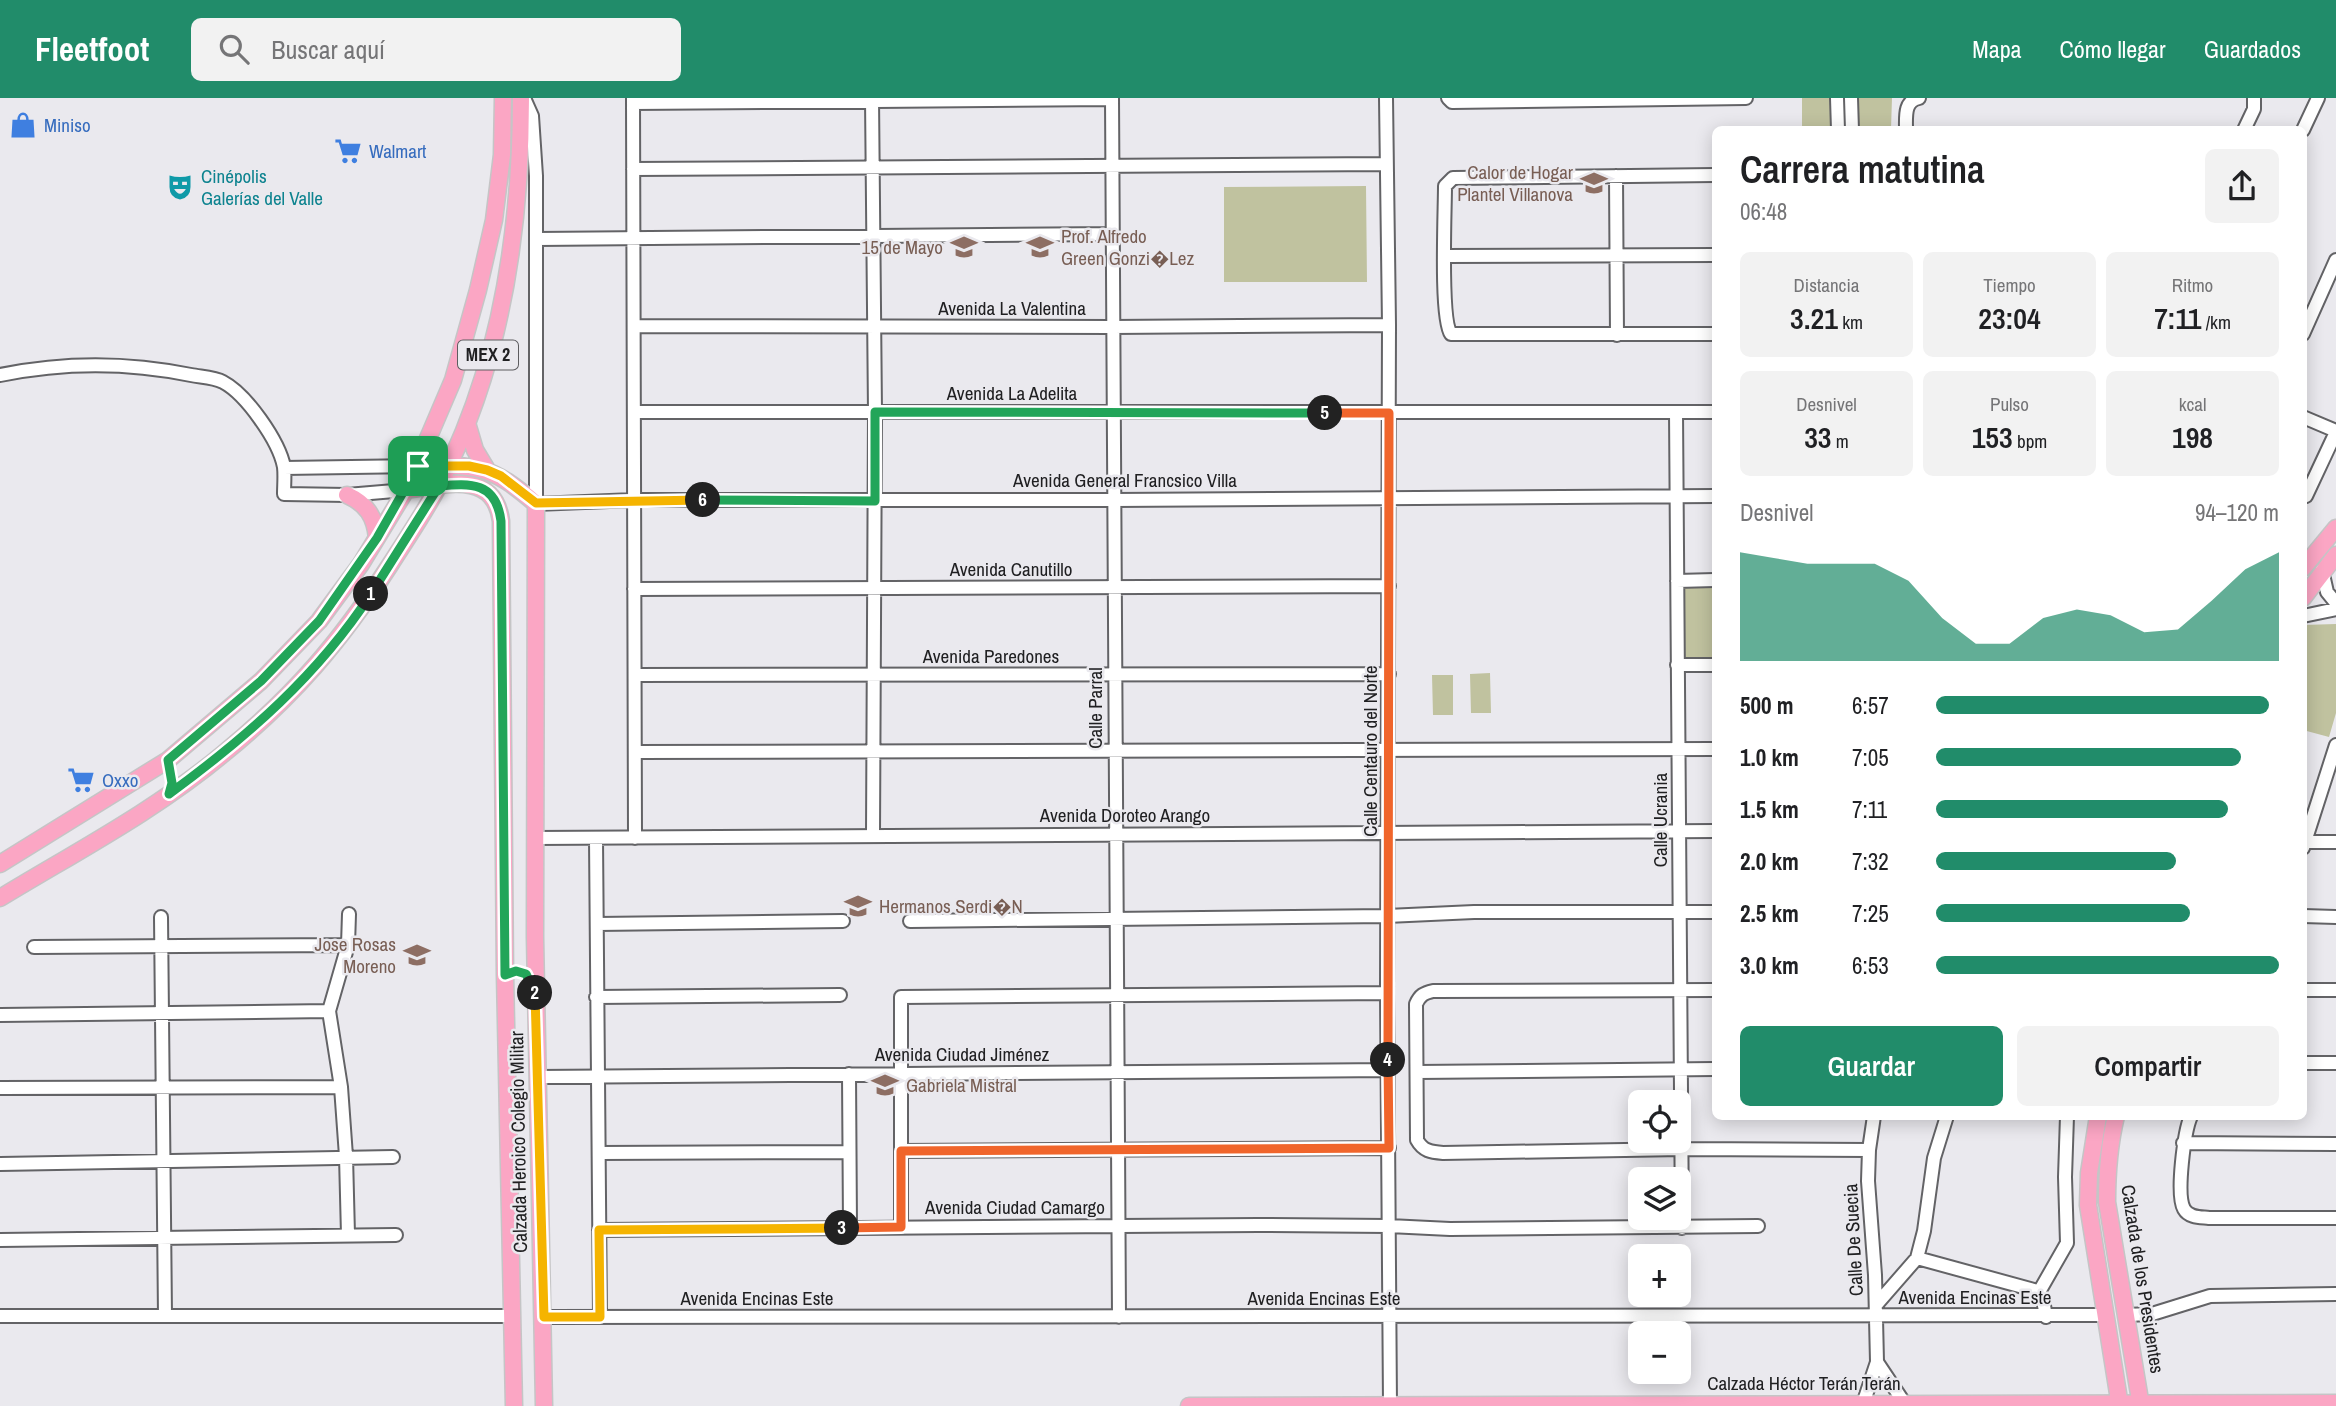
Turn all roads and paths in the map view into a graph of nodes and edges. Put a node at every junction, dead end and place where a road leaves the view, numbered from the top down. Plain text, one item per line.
1 (503, 98) edge
2 (523, 98) edge
3 (1112, 98) edge
4 (1386, 98) edge
5 (1746, 98) edge
6 (1838, 98) edge
7 (1851, 98) edge
8 (1919, 98) edge
9 (2318, 98) edge
10 (872, 99) edge
11 (1615, 99) edge
12 (633, 100) edge
13 (1453, 100) edge
14 (2254, 101) edge
15 (1838, 126) edge
16 (1852, 126) edge
17 (1906, 126) edge
18 (2245, 126) edge
19 (2305, 126) edge
20 (1386, 164) junction
21 (1112, 165) junction
22 (873, 167) junction
23 (634, 169) junction
24 (1712, 175) edge
25 (1616, 176) junction
26 (1113, 234) junction
27 (874, 236) junction
28 (537, 239) junction
29 (634, 239) junction
30 (1712, 254) edge
31 (1617, 255) junction
32 (1445, 256) junction
33 (2336, 260) edge
34 (1389, 325) junction
35 (2307, 325) edge
36 (635, 326) junction
37 (874, 327) junction
38 (1113, 327) junction
39 (1712, 334) edge
40 (1617, 335) junction
41 (0, 375) edge
42 (634, 412) junction
43 (875, 412) junction
44 (1113, 412) junction
45 (1676, 412) junction
46 (1712, 412) edge
47 (1389, 413) junction
48 (2307, 419) edge
49 (467, 423) junction
50 (2336, 431) edge
51 (449, 465) junction
52 (418, 466) junction
53 (284, 468) junction
54 (487, 470) junction
55 (439, 486) junction
56 (405, 490) junction
57 (2307, 494) edge
58 (347, 495) junction
59 (1677, 496) junction
60 (1712, 496) edge
61 (1388, 497) junction
62 (634, 500) junction
63 (1114, 500) junction
64 (875, 501) junction
65 (536, 503) junction
66 (2336, 528) edge
67 (377, 538) junction
68 (2336, 555) edge
69 (2307, 563) edge
70 (2322, 570) junction
71 (1712, 580) edge
72 (1677, 581) junction
73 (1389, 586) junction
74 (634, 589) junction
75 (874, 589) junction
76 (1114, 589) junction
77 (2307, 592) edge
78 (2336, 603) edge
79 (2336, 609) edge
80 (2307, 615) edge
81 (1677, 665) junction
82 (1712, 665) edge
83 (1390, 674) junction
84 (635, 675) junction
85 (875, 675) junction
86 (1114, 675) junction
87 (2336, 746) edge
88 (1712, 748) edge
89 (1679, 749) junction
90 (1388, 750) junction
91 (636, 752) junction
92 (874, 752) junction
93 (1115, 752) junction
94 (168, 760) junction
95 (2332, 769) edge
96 (169, 794) junction
97 (1679, 831) junction
98 (1712, 831) edge
99 (1116, 834) junction
100 (1388, 834) junction
101 (873, 836) junction
102 (2307, 837) edge
103 (534, 838) junction
104 (635, 838) junction
105 (596, 839) junction
106 (2336, 842) edge
107 (2307, 845) edge
108 (0, 864) edge
109 (0, 898) edge
110 (1712, 912) edge
111 (1680, 913) junction
112 (349, 914) dead end
113 (1387, 916) junction
114 (2307, 916) edge
115 (2336, 916) edge
116 (161, 917) dead end
117 (1116, 920) junction
118 (843, 921) dead end
119 (910, 921) dead end
120 (597, 924) junction
121 (505, 928) junction
122 (535, 937) junction
123 (348, 945) junction
124 (162, 946) junction
125 (34, 947) dead end
126 (505, 975) junction
127 (1712, 989) edge
128 (1681, 990) junction
129 (2307, 990) edge
130 (2336, 990) edge
131 (536, 993) junction
132 (1387, 993) junction
133 (840, 995) dead end
134 (1118, 996) junction
135 (596, 997) junction
136 (329, 1011) junction
137 (162, 1013) junction
138 (0, 1015) edge
139 (2307, 1063) edge
140 (2336, 1063) edge
141 (1681, 1069) junction
142 (1712, 1069) edge
143 (1388, 1070) junction
144 (1119, 1072) junction
145 (1417, 1072) junction
146 (849, 1074) junction
147 (901, 1074) junction
148 (598, 1076) junction
149 (537, 1077) junction
150 (163, 1087) junction
151 (341, 1087) junction
152 (0, 1088) edge
153 (1681, 1090) edge
154 (1873, 1120) edge
155 (1946, 1120) edge
156 (2067, 1120) edge
157 (2097, 1120) edge
158 (2115, 1120) edge
159 (2190, 1120) edge
160 (2183, 1143) junction
161 (2336, 1144) edge
162 (1389, 1148) junction
163 (1691, 1149) edge
164 (1119, 1150) junction
165 (1628, 1150) edge
166 (1869, 1150) junction
167 (901, 1151) junction
168 (849, 1152) junction
169 (599, 1153) junction
170 (346, 1156) junction
171 (393, 1157) dead end
172 (164, 1162) junction
173 (0, 1164) edge
174 (2336, 1218) edge
175 (1119, 1226) junction
176 (1389, 1226) junction
177 (1758, 1226) dead end
178 (850, 1227) junction
179 (901, 1227) junction
180 (1628, 1228) edge
181 (1691, 1228) edge
182 (599, 1230) junction
183 (348, 1235) junction
184 (396, 1235) dead end
185 (164, 1239) junction
186 (0, 1240) edge
187 (1917, 1258) junction
188 (2039, 1292) junction
189 (2336, 1294) edge
190 (1876, 1311) junction
191 (2104, 1315) junction
192 (2125, 1315) junction
193 (0, 1316) edge
194 (165, 1316) junction
195 (510, 1316) junction
196 (544, 1317) junction
197 (600, 1317) junction
198 (1119, 1317) junction
199 (1391, 1317) junction
200 (2046, 1317) junction
201 (1877, 1362) junction
202 (1863, 1404) edge
203 (1905, 1404) junction
204 (2336, 1404) edge
205 (1588, 1405) edge
206 (2120, 1405) edge
207 (2141, 1405) edge
208 (514, 1406) edge
209 (544, 1406) edge
210 (1189, 1406) edge
211 (1389, 1406) edge

1 - 52 main road, MEX 2
2 - 28 street
2 - 49 main road, MEX 2
3 - 10 street
3 - 21 street, Calle Parral
4 - 20 street, Calle Centauro del Norte
5 - 11 street
6 - 15 street
7 - 16 street
8 - 17 street
9 - 19 street
10 - 12 street
10 - 22 street
11 - 13 street
12 - 23 street
14 - 18 street
20 - 21 street
20 - 34 street, Calle Centauro del Norte
21 - 22 street
21 - 26 street, Calle Parral
22 - 23 street
22 - 27 street
23 - 29 street
24 - 25 street
25 - 31 street
25 - 32 street
26 - 27 street
26 - 38 street, Calle Parral
27 - 29 street
27 - 37 street
28 - 29 street
28 - 65 street
29 - 36 street
30 - 31 street
31 - 32 street
31 - 40 street
32 - 40 street
33 - 35 street
34 - 38 street, Avenida La Valentina
34 - 47 street, Calle Centauro del Norte
36 - 37 street, Avenida La Valentina
36 - 42 street
37 - 38 street, Avenida La Valentina
37 - 43 street
38 - 44 street, Calle Parral
39 - 40 street
41 - 53 street
42 - 43 street, Avenida La Adelita
42 - 62 street
43 - 44 street, Avenida La Adelita
43 - 64 street
44 - 47 street, Avenida La Adelita
44 - 63 street, Calle Parral
45 - 46 street, Avenida La Adelita
45 - 47 street, Avenida La Adelita
45 - 59 street, Calle Ucrania
47 - 61 street, Calle Centauro del Norte
48 - 50 street
49 - 51 main road, MEX 2
49 - 54 main road
50 - 57 street
51 - 52 main road
51 - 54 main road
51 - 55 main road, MEX 2
52 - 53 street
52 - 56 main road, MEX 2
53 - 58 street
54 - 65 main road
55 - 56 main road, Calzada Heroico Colegio Militar
55 - 96 main road, MEX 2
55 - 121 main road, Calzada Heroico Colegio Militar
56 - 58 street
56 - 67 main road, MEX 2
58 - 67 main road
59 - 60 street, Avenida General Francsico Villa
59 - 61 street, Avenida General Francsico Villa
59 - 72 street, Calle Ucrania
61 - 63 street, Avenida General Francsico Villa
61 - 73 street, Calle Centauro del Norte
62 - 64 street, Avenida General Francsico Villa
62 - 65 street, Avenida General Francsico Villa
62 - 74 street
63 - 64 street, Avenida General Francsico Villa
63 - 76 street, Calle Parral
64 - 75 street
65 - 103 main road, Calzada Heroico Colegio Militar
66 - 69 main road
67 - 94 main road, MEX 2
68 - 70 main road
70 - 77 main road
70 - 78 street
71 - 72 street
72 - 81 street, Calle Ucrania
73 - 76 street, Avenida Canutillo
73 - 83 street, Calle Centauro del Norte
74 - 75 street, Avenida Canutillo
74 - 84 street
75 - 76 street, Avenida Canutillo
75 - 85 street
76 - 86 street, Calle Parral
79 - 80 street
81 - 82 street
81 - 89 street, Calle Ucrania
83 - 86 street, Avenida Paredones
83 - 90 street, Calle Centauro del Norte
84 - 85 street, Avenida Paredones
84 - 91 street
85 - 86 street, Avenida Paredones
85 - 92 street
86 - 93 street, Calle Parral
87 - 95 street
88 - 89 street
89 - 90 street
89 - 97 street, Calle Ucrania
90 - 93 street
90 - 100 street, Calle Centauro del Norte
91 - 92 street
91 - 104 street
92 - 93 street
92 - 101 street
93 - 99 street, Calle Parral
94 - 96 main road
94 - 108 main road, MEX 2
95 - 102 street
96 - 109 main road, MEX 2
97 - 98 street, Avenida Doroteo Arango
97 - 100 street, Avenida Doroteo Arango
97 - 111 street, Calle Ucrania
99 - 100 street, Avenida Doroteo Arango
99 - 101 street, Avenida Doroteo Arango
99 - 117 street, Calle Parral
100 - 113 street, Calle Centauro del Norte
101 - 104 street, Avenida Doroteo Arango
103 - 105 street, Avenida Doroteo Arango
103 - 122 main road, Calzada Heroico Colegio Militar
104 - 105 street, Avenida Doroteo Arango
105 - 120 street
106 - 107 street
110 - 111 street
111 - 113 street
111 - 128 street, Calle Ucrania
112 - 123 street
113 - 117 street
113 - 132 street, Calle Centauro del Norte
114 - 115 street
116 - 124 street
117 - 119 street
117 - 134 street, Calle Parral
118 - 120 street
120 - 135 street
121 - 122 main road
121 - 126 main road, Calzada Heroico Colegio Militar
122 - 131 main road, Calzada Heroico Colegio Militar
123 - 124 street
123 - 136 street
124 - 125 street
124 - 137 street
126 - 131 main road
126 - 195 main road, Calzada Heroico Colegio Militar
127 - 128 street
128 - 141 street, Calle Ucrania
128 - 145 street
129 - 130 street
131 - 149 main road, Calzada Heroico Colegio Militar
132 - 134 street
132 - 143 street, Calle Centauro del Norte
133 - 135 street
134 - 144 street, Calle Parral
134 - 147 street
135 - 148 street
136 - 137 street
136 - 151 street
137 - 138 street
137 - 150 street
139 - 140 street
141 - 142 street
141 - 145 street
141 - 153 street, Calle Ucrania
143 - 144 street, Avenida Ciudad Jiménez
143 - 162 street, Calle Centauro del Norte
144 - 147 street, Avenida Ciudad Jiménez
144 - 164 street, Calle Parral
145 - 165 street
146 - 147 street, Avenida Ciudad Jiménez
146 - 148 street, Avenida Ciudad Jiménez
146 - 168 street
147 - 167 street
148 - 149 street, Avenida Ciudad Jiménez
148 - 169 street
149 - 196 main road, Calzada Heroico Colegio Militar
150 - 151 street
150 - 152 street
150 - 172 street
151 - 170 street
154 - 166 street, Calle De Suecia
155 - 187 street
156 - 188 street
157 - 191 main road, Calzada de los Presidentes
158 - 192 main road, Calzada de los Presidentes
159 - 160 street
160 - 161 street
160 - 174 street
162 - 164 street
162 - 176 street, Calle Centauro del Norte
163 - 166 street
164 - 167 street
164 - 175 street, Calle Parral
166 - 190 street, Calle De Suecia
167 - 179 street
168 - 169 street
168 - 178 street
169 - 182 street
170 - 171 street
170 - 172 street
170 - 183 street
172 - 173 street
172 - 185 street
175 - 176 street, Avenida Ciudad Camargo
175 - 179 street, Avenida Ciudad Camargo
175 - 198 street, Calle Parral
176 - 180 street, Avenida Ciudad Camargo
176 - 199 street, Calle Centauro del Norte
177 - 181 street, Avenida Ciudad Camargo
178 - 179 street, Avenida Ciudad Camargo
178 - 182 street, Avenida Ciudad Camargo
182 - 197 street
183 - 184 street
183 - 185 street
185 - 186 street
185 - 194 street
187 - 188 street
187 - 190 street
188 - 200 street
189 - 192 street
190 - 199 street, Avenida Encinas Este
190 - 200 street, Avenida Encinas Este
190 - 201 street, Calle De Suecia
191 - 200 street, Avenida Encinas Este
191 - 206 main road, Calzada de los Presidentes
192 - 207 main road, Calzada de los Presidentes
193 - 194 street
194 - 195 street
195 - 208 main road, Calzada Heroico Colegio Militar
196 - 197 street, Avenida Encinas Este
196 - 209 main road, Calzada Heroico Colegio Militar
197 - 198 street, Avenida Encinas Este
198 - 199 street, Avenida Encinas Este
199 - 211 street, Calle Centauro del Norte
201 - 202 street, Calle De Suecia
201 - 203 street
202 - 203 main road, Calzada Héctor Terán Terán
202 - 205 main road, Calzada Héctor Terán Terán
203 - 206 main road, Calzada Héctor Terán Terán
204 - 207 main road, Calzada Héctor Terán Terán
205 - 211 main road, Calzada Héctor Terán Terán
206 - 207 main road, Calzada Héctor Terán Terán
210 - 211 main road, Calzada Héctor Terán Terán

